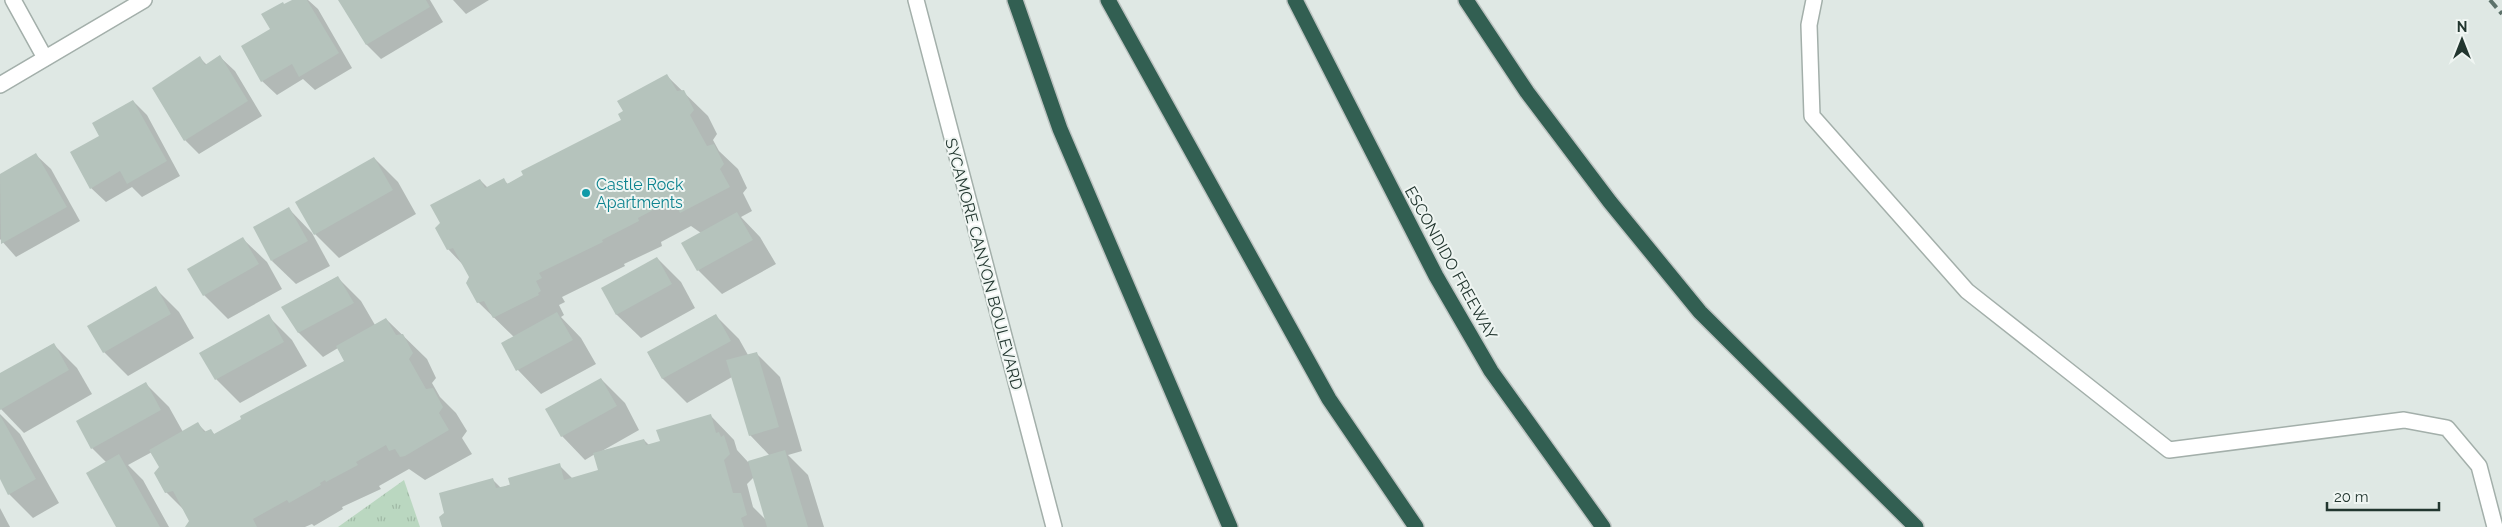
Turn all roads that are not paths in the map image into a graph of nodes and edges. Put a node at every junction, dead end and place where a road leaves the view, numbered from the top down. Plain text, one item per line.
1 (12, 0) edge
2 (144, 0) edge
3 (916, 0) edge
4 (1015, 0) edge
5 (1108, 0) edge
6 (1295, 0) edge
7 (1466, 0) edge
8 (1814, 0) edge
9 (45, 58) junction
10 (0, 86) edge
11 (1054, 527) edge
12 (1230, 527) edge
13 (1416, 527) edge
14 (1602, 527) edge
15 (1916, 527) edge
16 (2495, 527) edge

1 - 9 street
2 - 9 street
3 - 11 street, SYCAMORE CANYON BOULEVARD
4 - 12 highway
5 - 13 highway
6 - 14 highway, ESCONDIDO FREEWAY
7 - 15 highway
8 - 16 street
9 - 10 street

